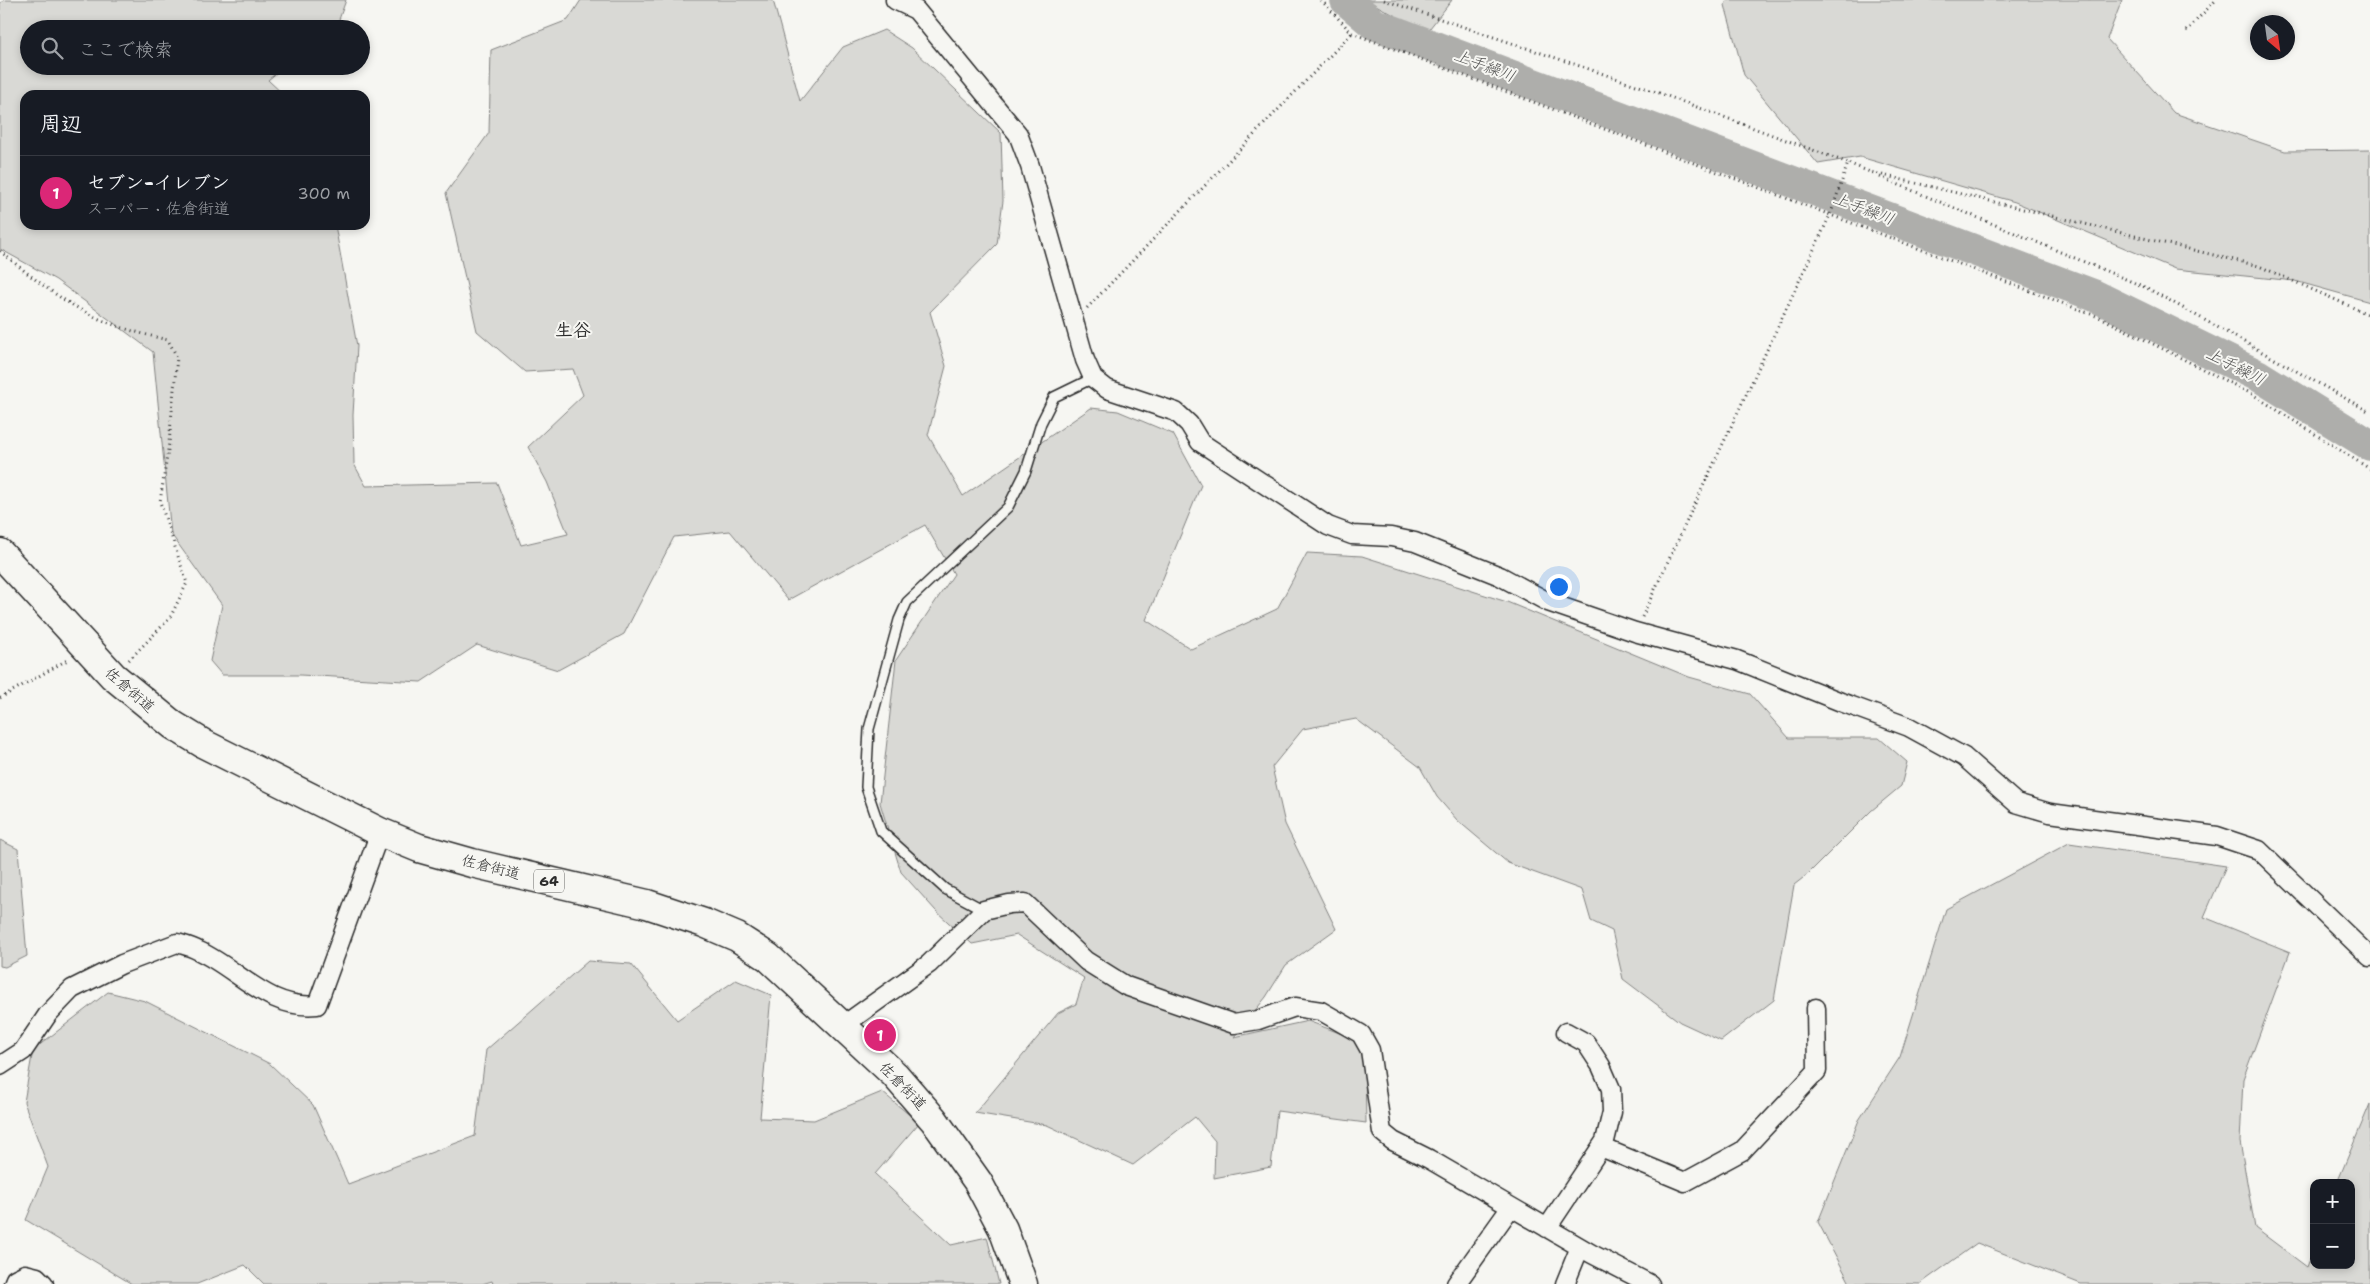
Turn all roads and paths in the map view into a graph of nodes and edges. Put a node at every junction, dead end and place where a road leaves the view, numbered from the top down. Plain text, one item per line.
1 (895, 0) edge
2 (1321, 0) edge
3 (1384, 0) edge
4 (2216, 0) edge
5 (2186, 32) dead end
6 (1352, 33) junction
7 (1848, 163) junction
8 (1870, 172) junction
9 (1831, 213) junction
10 (0, 251) edge
11 (2370, 315) edge
12 (1074, 321) junction
13 (1092, 378) junction
14 (2370, 412) edge
15 (2370, 469) edge
16 (0, 553) edge
17 (1635, 632) junction
18 (87, 649) junction
19 (113, 676) junction
20 (0, 698) edge
21 (380, 832) junction
22 (984, 910) junction
23 (2370, 957) edge
24 (1816, 1008) dead end
25 (840, 1027) junction
26 (1566, 1032) dead end
27 (0, 1066) edge
28 (1601, 1147) junction
29 (1511, 1207) junction
30 (1547, 1228) junction
31 (1580, 1247) junction
32 (12, 1284) edge
33 (44, 1284) edge
34 (1023, 1284) edge
35 (1456, 1284) edge
36 (1565, 1284) edge
37 (1650, 1284) edge

1 - 12 street
2 - 6 path
3 - 7 path
4 - 5 path
6 - 9 path
6 - 12 path
7 - 8 path
7 - 9 path
8 - 11 path
8 - 14 path
9 - 15 path
9 - 17 path
10 - 19 path
12 - 13 street
13 - 17 street
13 - 22 lane
16 - 18 main road, 佐倉街道 / 64
17 - 23 street
18 - 19 main road, 佐倉街道 / 64
18 - 20 path
19 - 21 main road, 佐倉街道 / 64
21 - 25 main road, 佐倉街道 / 64
21 - 27 street
22 - 25 street
22 - 29 street
24 - 28 street
25 - 34 main road, 佐倉街道 / 64
26 - 28 street
28 - 30 street
29 - 30 street
29 - 35 street
30 - 31 street
31 - 36 street
31 - 37 street
32 - 33 street

